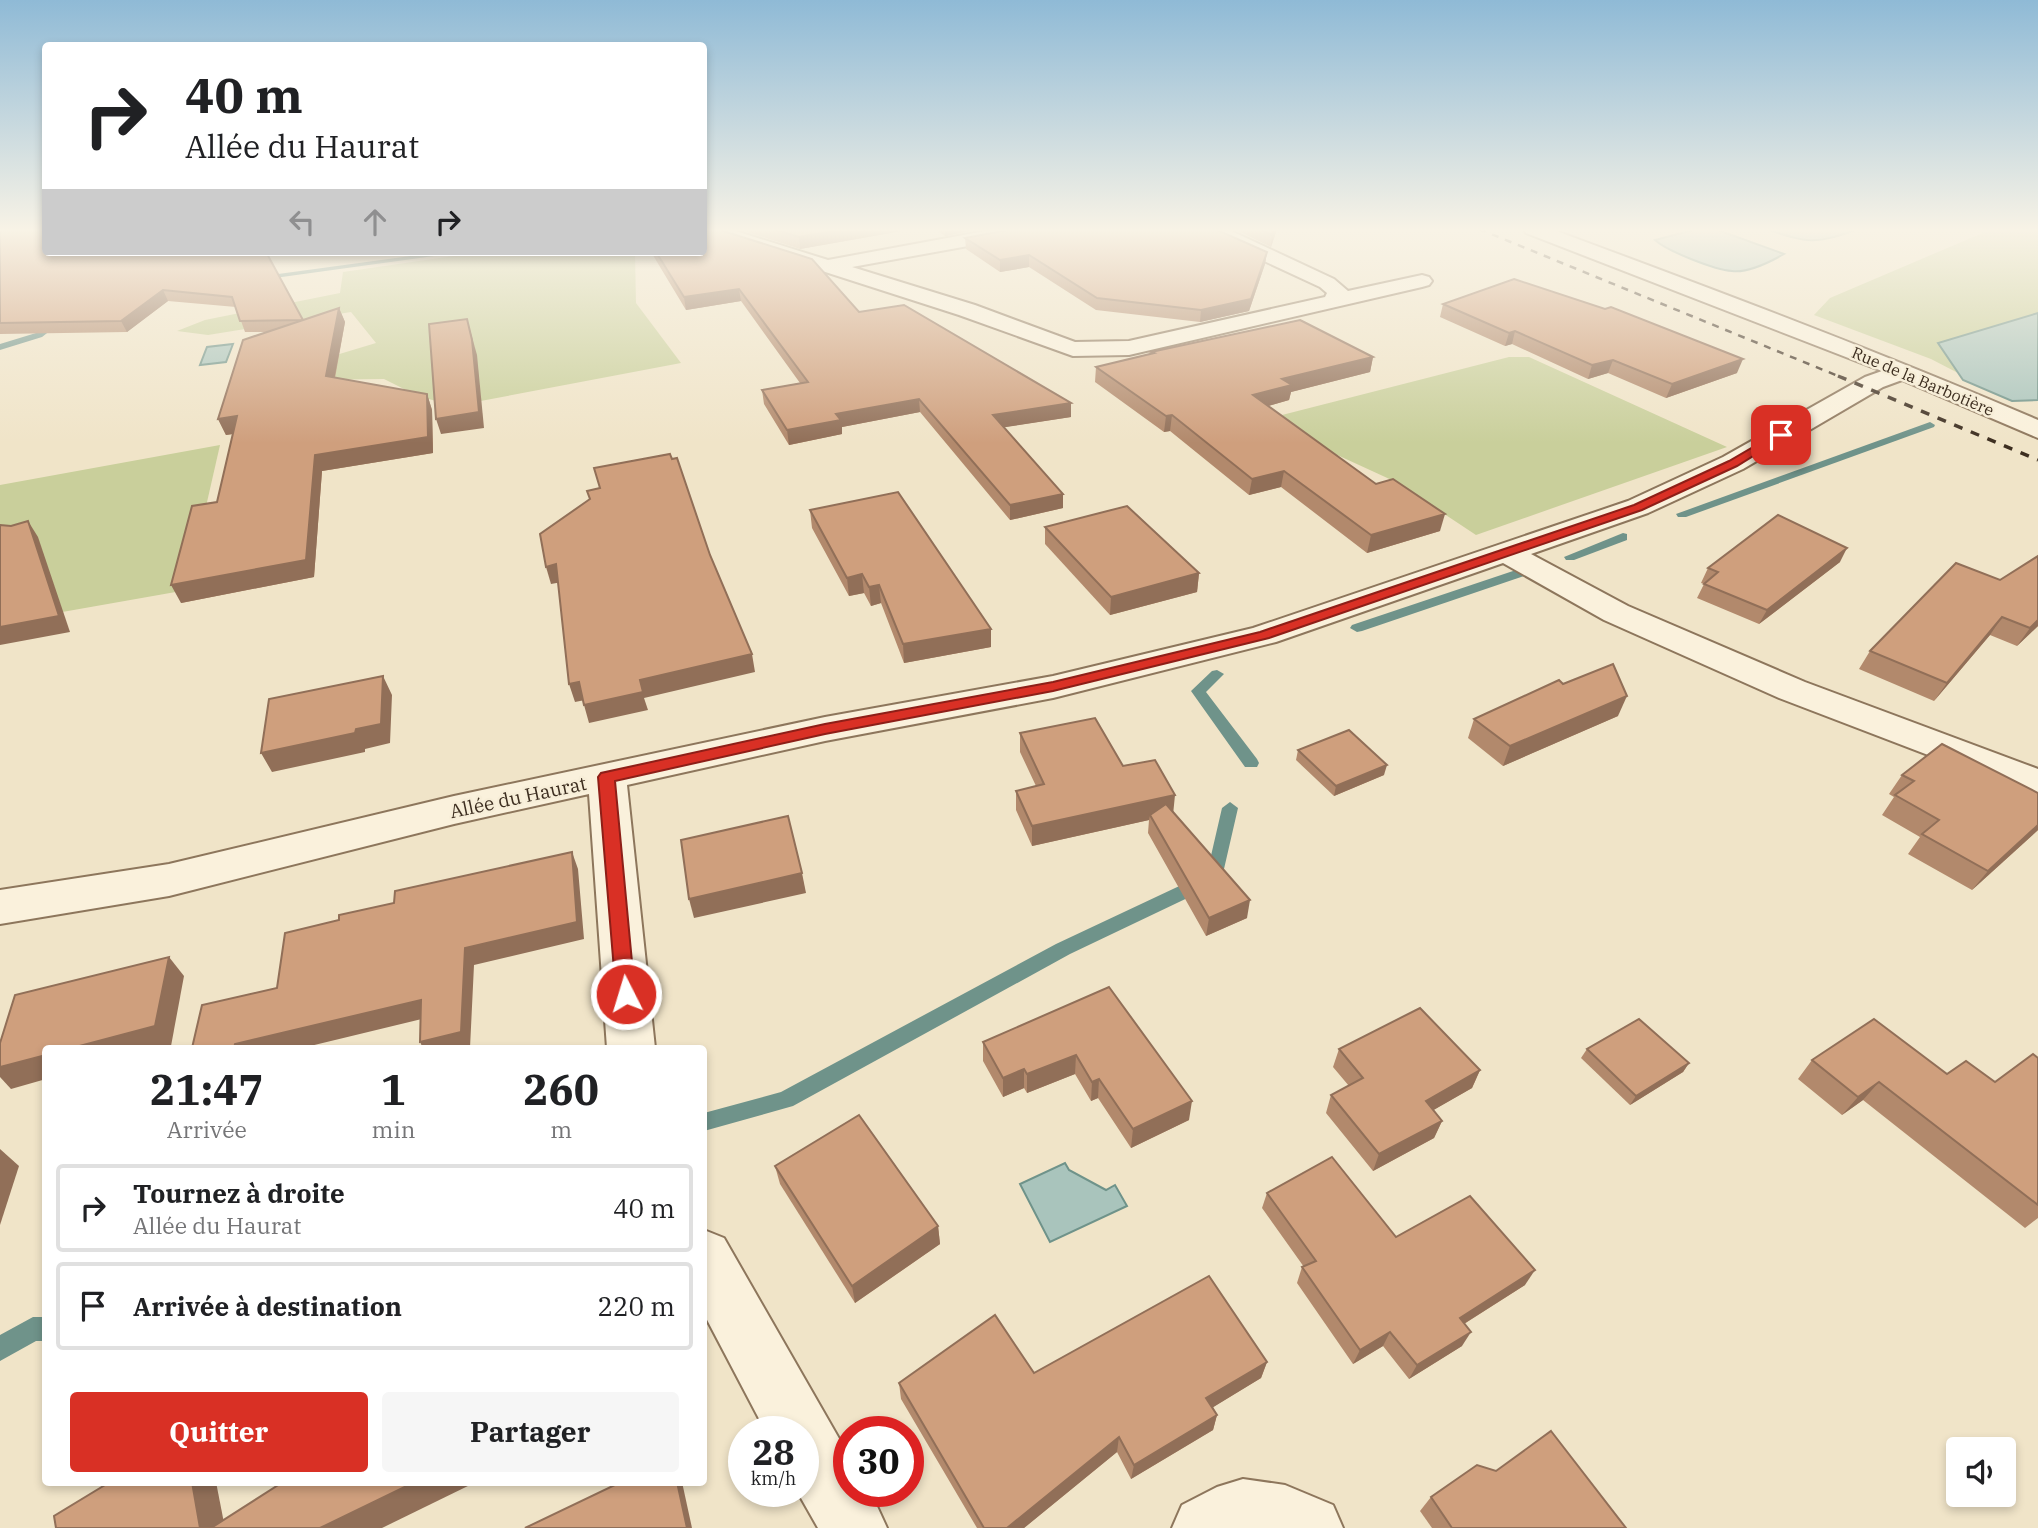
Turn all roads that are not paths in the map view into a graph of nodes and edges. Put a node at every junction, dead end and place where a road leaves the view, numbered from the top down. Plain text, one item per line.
1 (935, 300) edge
2 (1330, 300) edge
3 (1724, 300) edge
4 (1900, 372) junction
5 (2038, 430) edge
6 (1507, 553) junction
7 (607, 777) junction
8 (2038, 784) edge
9 (0, 907) edge
10 (631, 1045) edge
11 (707, 1263) edge
12 (791, 1416) edge
13 (819, 1466) edge
14 (853, 1528) edge
15 (1205, 1528) edge
16 (1310, 1528) edge

1 - 2 street
3 - 4 street, Rue de la Barbotière
4 - 5 street, Rue de la Barbotière
4 - 6 street, Allée du Haurat
6 - 7 street, Allée du Haurat
6 - 8 street
7 - 9 street, Allée du Haurat
7 - 10 street
11 - 12 street
13 - 14 street
15 - 16 street

